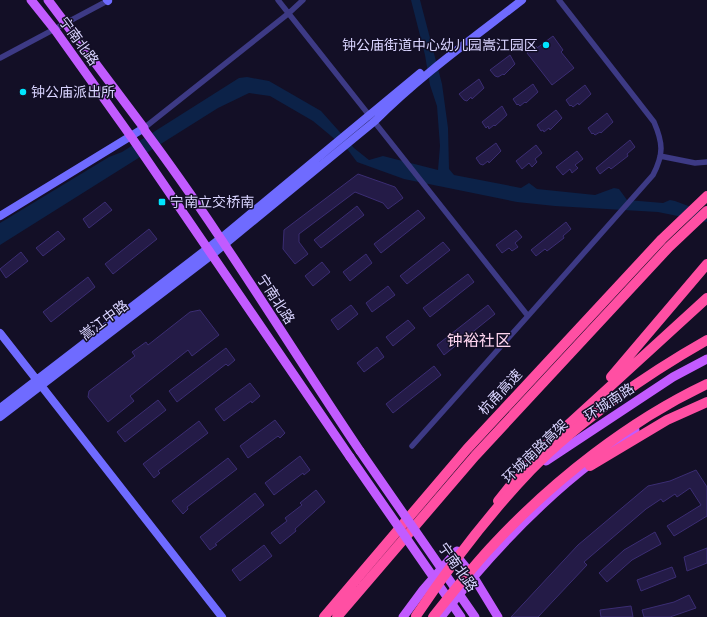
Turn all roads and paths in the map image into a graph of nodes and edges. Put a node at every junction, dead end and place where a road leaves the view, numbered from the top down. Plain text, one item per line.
1 (31, 0) edge
2 (48, 0) edge
3 (108, 0) edge
4 (278, 0) edge
5 (303, 0) edge
6 (513, 0) edge
7 (522, 0) edge
8 (559, 0) edge
9 (289, 13) junction
10 (66, 24) junction
11 (54, 30) junction
12 (0, 58) edge
13 (372, 118) junction
14 (144, 130) junction
15 (132, 137) junction
16 (660, 156) junction
17 (707, 162) edge
18 (707, 196) edge
19 (707, 210) edge
20 (0, 216) edge
21 (223, 241) junction
22 (666, 243) junction
23 (211, 251) junction
24 (707, 264) edge
25 (707, 298) edge
26 (528, 316) junction
27 (0, 333) edge
28 (707, 340) edge
29 (707, 359) edge
30 (707, 381) edge
31 (40, 382) junction
32 (707, 384) edge
33 (707, 402) edge
34 (0, 408) edge
35 (0, 417) edge
36 (566, 425) junction
37 (412, 446) dead end
38 (550, 489) junction
39 (476, 532) junction
40 (455, 554) junction
41 (473, 576) junction
42 (222, 617) edge
43 (324, 617) edge
44 (337, 617) edge
45 (403, 617) edge
46 (415, 617) edge
47 (433, 617) edge
48 (441, 617) edge
49 (461, 617) edge
50 (475, 617) edge
51 (498, 617) edge

1 - 11 main road, 宁南北路
2 - 10 main road, 宁南北路
3 - 10 street
4 - 9 street
5 - 9 street
6 - 13 street
7 - 13 street
8 - 16 street
9 - 13 street
9 - 14 street
10 - 11 street
10 - 14 main road, 宁南北路
11 - 12 street
11 - 15 main road, 宁南北路
13 - 21 street
13 - 21 street
13 - 26 street
14 - 15 street
14 - 21 main road, 宁南北路
15 - 20 street
15 - 23 main road, 宁南北路
16 - 17 street
16 - 26 street
18 - 22 highway, 杭甬高速
19 - 22 highway, 杭甬高速
21 - 23 street, 嵩江中路
21 - 50 main road, 宁南北路, bridge
22 - 43 highway, 杭甬高速
22 - 44 highway, 杭甬高速
23 - 31 street, 嵩江中路
23 - 49 main road, 宁南北路, bridge
24 - 36 highway
25 - 36 highway
26 - 37 street
27 - 31 street
28 - 39 highway, 环城南路高架, bridge
29 - 40 main road, 环城南路
30 - 41 main road
31 - 34 street, 嵩江中路
31 - 35 street, 嵩江中路
31 - 42 street
32 - 38 highway, bridge
33 - 38 highway, bridge
36 - 39 highway, bridge
38 - 47 highway, bridge
39 - 46 highway, 环城南路高架, bridge
40 - 41 main road
40 - 45 main road, 环城南路
41 - 48 main road
41 - 51 main road

